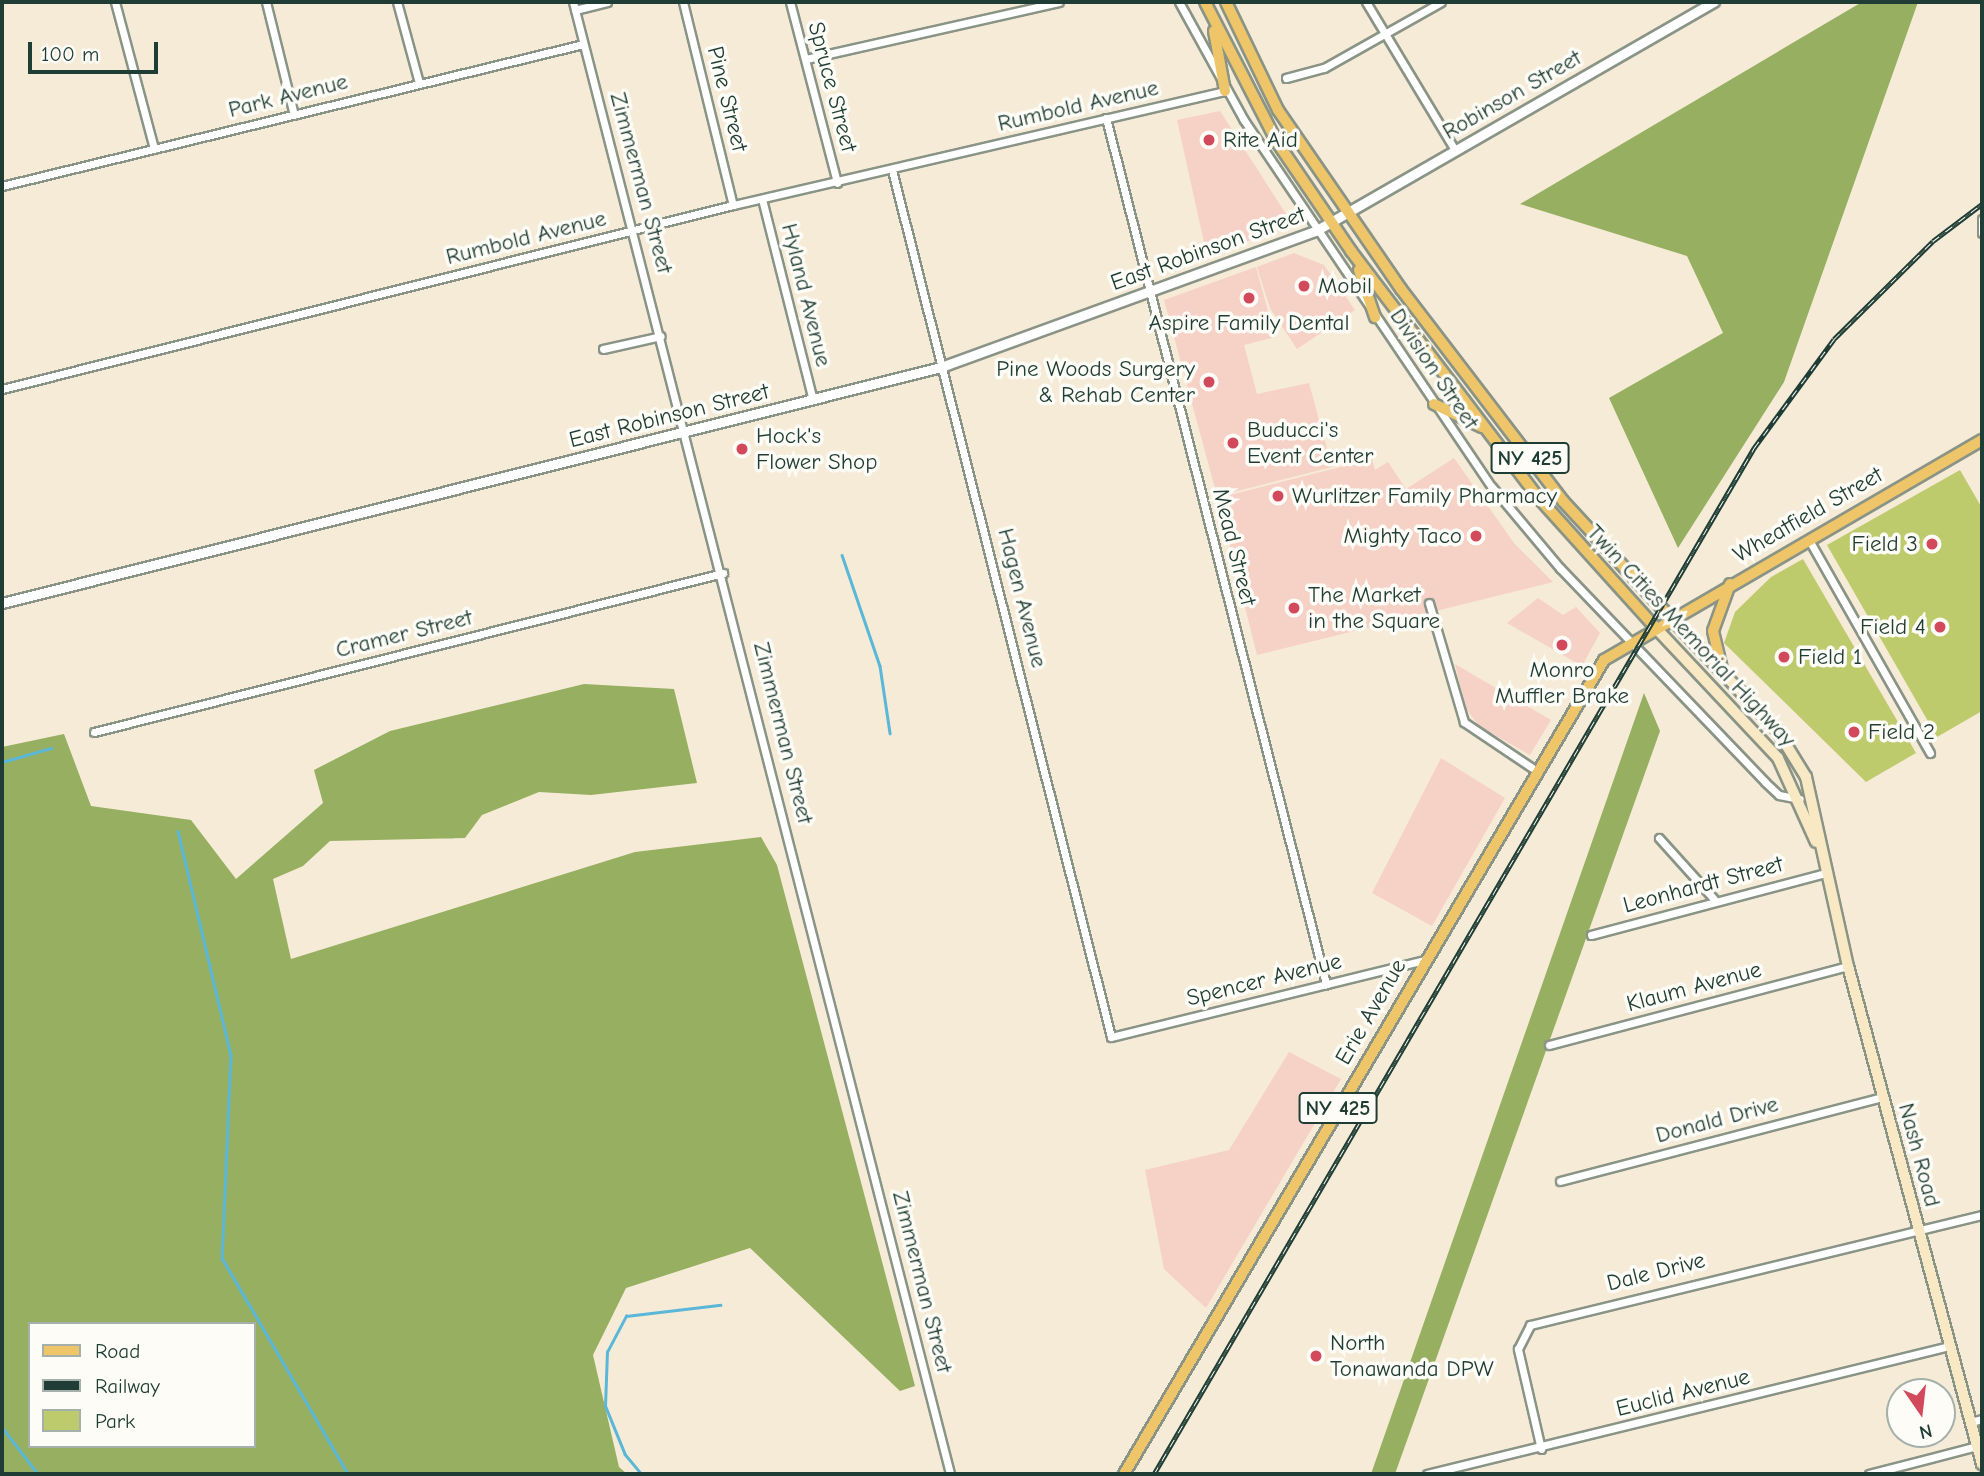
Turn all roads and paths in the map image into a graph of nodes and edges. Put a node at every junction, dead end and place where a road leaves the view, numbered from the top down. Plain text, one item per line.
1 (116, 2) edge
2 (266, 2) edge
3 (397, 2) edge
4 (607, 2) edge
5 (683, 2) edge
6 (790, 2) edge
7 (1059, 2) edge
8 (1179, 2) edge
9 (1205, 2) edge
10 (1226, 2) edge
11 (1366, 2) edge
12 (1441, 2) edge
13 (1714, 2) edge
14 (574, 6) edge
15 (1211, 14) junction
16 (1385, 34) junction
17 (583, 44) junction
18 (806, 59) junction
19 (1286, 78) dead end
20 (419, 83) junction
21 (1225, 91) junction
22 (294, 115) junction
23 (1106, 118) junction
24 (153, 149) junction
25 (1455, 150) junction
26 (892, 170) junction
27 (837, 183) junction
28 (2, 186) edge
29 (762, 199) junction
30 (733, 205) junction
31 (1346, 213) junction
32 (1982, 219) edge
33 (1331, 222) junction
34 (633, 230) junction
35 (1317, 230) junction
36 (1982, 233) edge
37 (1351, 251) junction
38 (1149, 292) junction
39 (1375, 317) junction
40 (661, 336) junction
41 (603, 349) dead end
42 (941, 367) junction
43 (2, 389) edge
44 (813, 400) junction
45 (1434, 404) junction
46 (1485, 429) junction
47 (685, 431) junction
48 (1982, 440) edge
49 (1809, 540) junction
50 (723, 573) junction
51 (1730, 584) junction
52 (2, 603) edge
53 (1429, 603) dead end
54 (1670, 617) junction
55 (1654, 626) junction
56 (1628, 641) junction
57 (1723, 673) junction
58 (94, 732) dead end
59 (1930, 753) dead end
60 (1537, 771) junction
61 (1800, 799) junction
62 (1659, 838) dead end
63 (1821, 855) junction
64 (1825, 873) junction
65 (1714, 899) junction
66 (1591, 935) dead end
67 (1425, 960) junction
68 (1849, 966) junction
69 (1326, 984) junction
70 (1111, 1037) joint
71 (1549, 1045) dead end
72 (1883, 1097) junction
73 (1560, 1181) dead end
74 (1982, 1215) edge
75 (1918, 1226) junction
76 (1949, 1346) junction
77 (1982, 1419) edge
78 (1970, 1422) junction
79 (1977, 1446) junction
80 (1541, 1449) junction
81 (1982, 1464) edge
82 (950, 1474) edge
83 (1124, 1474) edge
84 (1427, 1474) edge
85 (1869, 1474) edge

1 - 24 street
2 - 22 street
3 - 20 street
4 - 14 street
5 - 30 street, Pine Street
6 - 18 street, Spruce Street
7 - 18 street
8 - 21 street, Division Street
9 - 15 main road, Twin Cities Memorial Highway / NY 425
10 - 31 main road, Twin Cities Memorial Highway / NY 425
11 - 16 street
12 - 16 street
13 - 25 street, Robinson Street
14 - 17 street, Zimmerman Street
15 - 21 main road
15 - 33 main road, Twin Cities Memorial Highway / NY 425
16 - 19 street
16 - 25 street
17 - 20 street, Park Avenue
17 - 34 street, Zimmerman Street
18 - 27 street, Spruce Street
20 - 22 street, Park Avenue
21 - 23 street, Rumbold Avenue
21 - 35 street, Division Street
22 - 24 street, Park Avenue
23 - 26 street, Rumbold Avenue
23 - 38 street, Mead Street
24 - 28 street, Park Avenue
25 - 31 street, Robinson Street
26 - 27 street, Rumbold Avenue
26 - 42 street, Hagen Avenue
27 - 29 street, Rumbold Avenue
29 - 30 street, Rumbold Avenue
29 - 44 street, Hyland Avenue
30 - 34 street, Rumbold Avenue
31 - 33 street, Robinson Street
31 - 54 main road, Twin Cities Memorial Highway / NY 425
32 - 36 street
33 - 35 street, East Robinson Street
33 - 37 main road, Twin Cities Memorial Highway / NY 425
34 - 40 street, Zimmerman Street
34 - 43 street, Rumbold Avenue
35 - 38 street, East Robinson Street
35 - 39 street, Division Street
37 - 39 main road
37 - 46 main road, Twin Cities Memorial Highway / NY 425
38 - 42 street, East Robinson Street
38 - 69 street, Mead Street
39 - 45 street, Division Street
40 - 41 street
40 - 47 street, Zimmerman Street
42 - 44 street, East Robinson Street
42 - 70 street, Hagen Avenue
44 - 47 street, East Robinson Street
45 - 46 main road
45 - 56 street, Division Street
46 - 55 main road, Twin Cities Memorial Highway / NY 425
47 - 50 street, Zimmerman Street
47 - 52 street, East Robinson Street
48 - 49 main road, Wheatfield Street
49 - 51 main road, Wheatfield Street
49 - 59 street
50 - 58 street, Cramer Street
50 - 82 street, Zimmerman Street
51 - 54 main road, Wheatfield Street
51 - 57 main road
53 - 60 street
54 - 55 main road, Wheatfield Street / NY 425
54 - 57 main road, Twin Cities Memorial Highway
55 - 56 main road, Erie Avenue / NY 425
55 - 61 main road, Twin Cities Memorial Highway
56 - 60 main road, Erie Avenue / NY 425
56 - 61 street, Division Street
57 - 63 main road, Twin Cities Memorial Highway
60 - 67 main road, Erie Avenue / NY 425
61 - 63 main road, Twin Cities Memorial Highway
62 - 65 street
63 - 64 main road, Nash Road
64 - 65 street, Leonhardt Street
64 - 68 main road, Nash Road
65 - 66 street, Leonhardt Street
67 - 69 street, Spencer Avenue
67 - 83 main road, Erie Avenue / NY 425
68 - 71 street, Klaum Avenue
68 - 72 main road, Nash Road
69 - 70 street, Spencer Avenue
72 - 73 street, Donald Drive
72 - 75 main road, Nash Road
74 - 75 street, Dale Drive
75 - 76 main road, Nash Road
75 - 80 street, Dale Drive
76 - 78 main road, Nash Road
76 - 80 street, Euclid Avenue
77 - 78 street
78 - 79 main road, Nash Road
79 - 81 main road, Nash Road
79 - 85 street
80 - 84 street, Euclid Avenue

